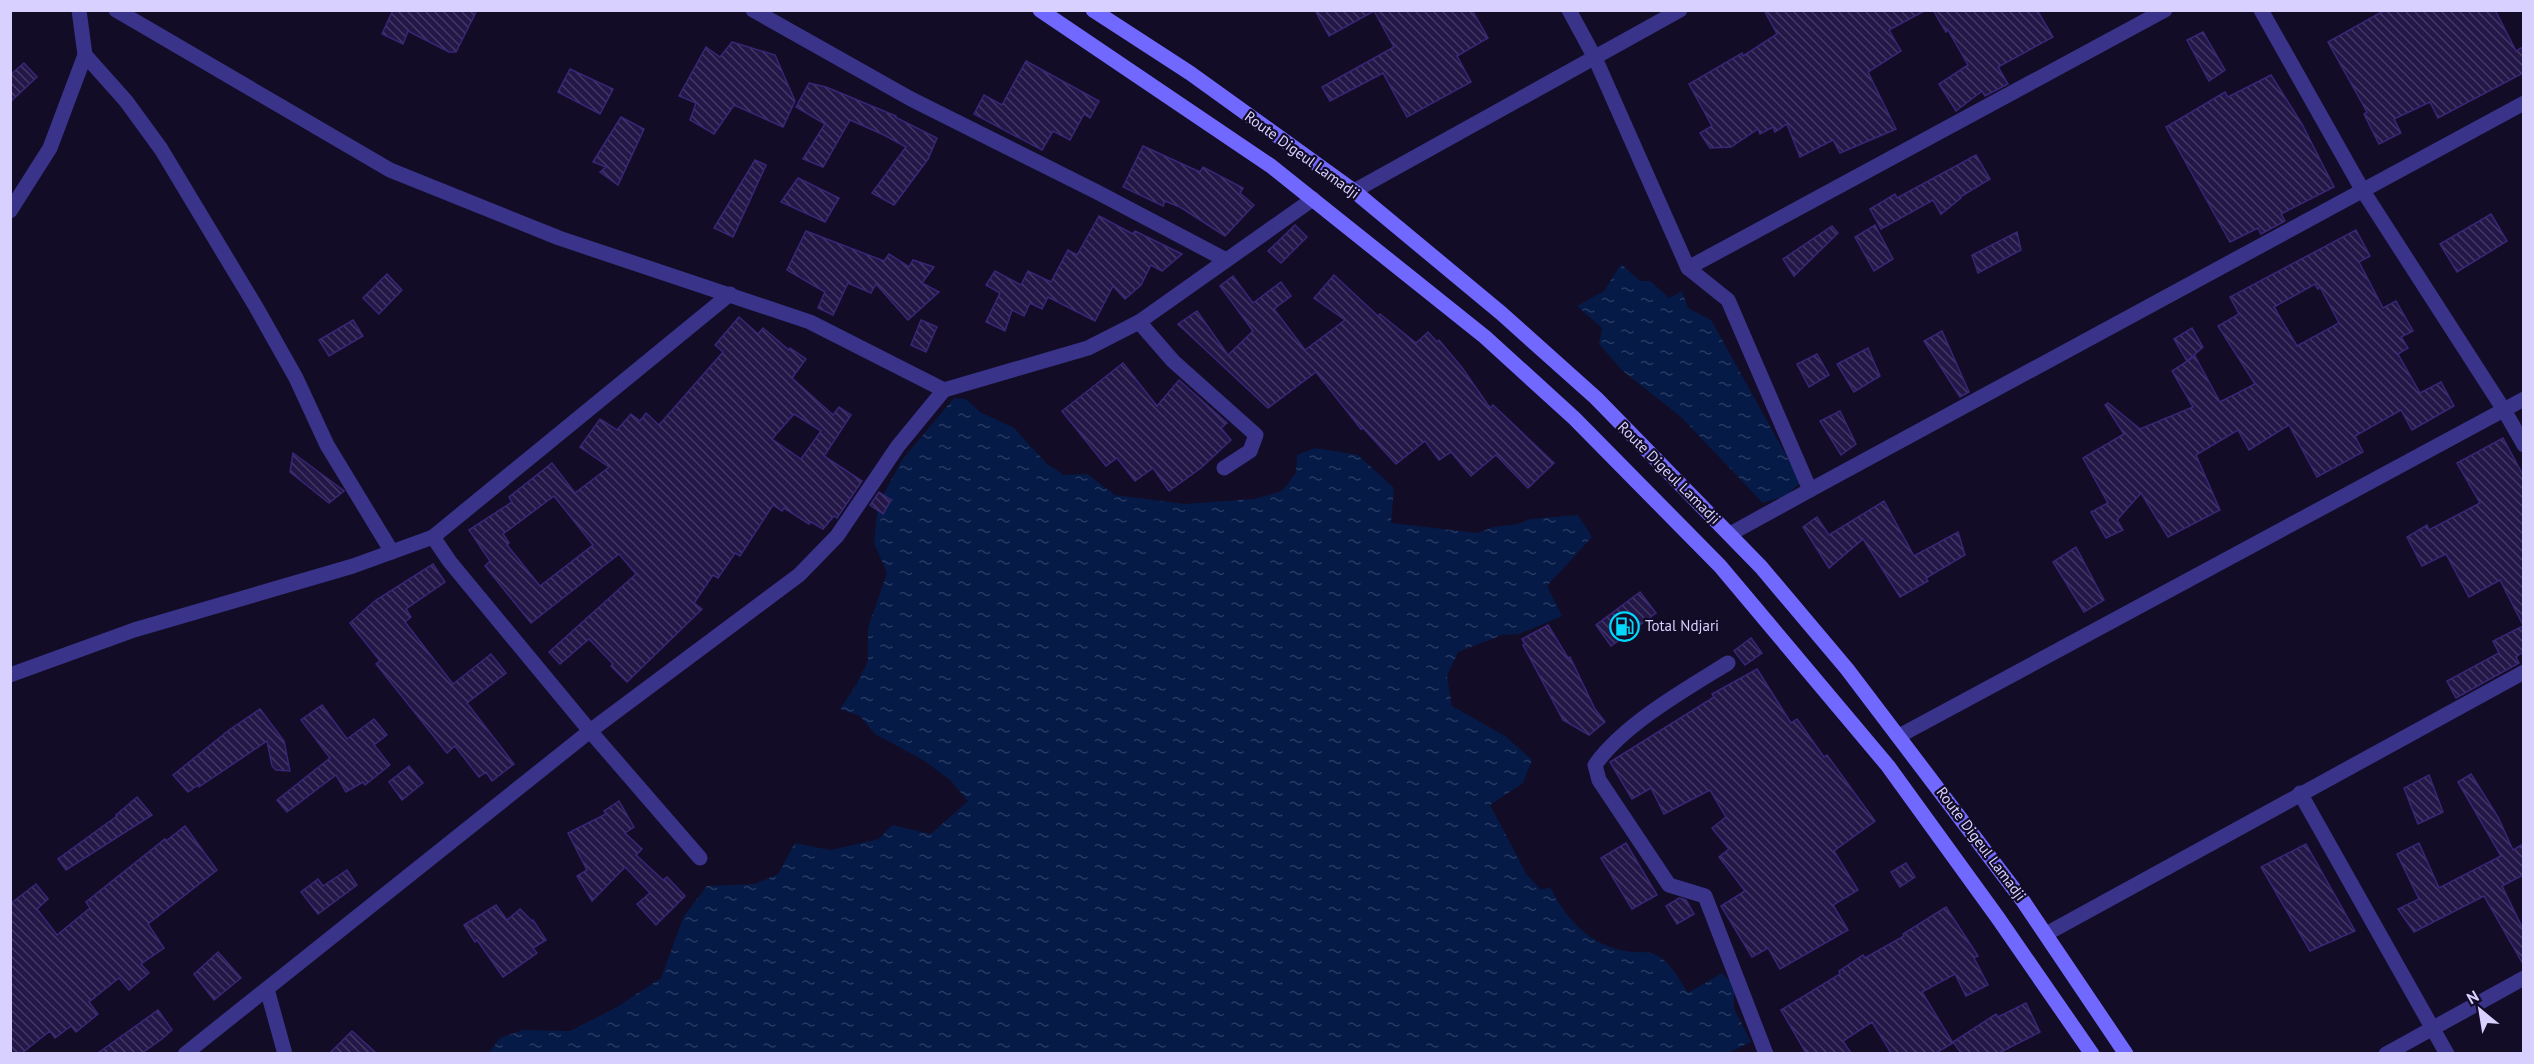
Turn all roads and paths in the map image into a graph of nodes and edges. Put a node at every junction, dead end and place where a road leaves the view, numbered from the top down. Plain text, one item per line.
1 (79, 10) edge
2 (116, 10) edge
3 (753, 10) edge
4 (1040, 10) edge
5 (1093, 10) edge
6 (1569, 10) edge
7 (1680, 10) edge
8 (2165, 10) edge
9 (2261, 10) edge
10 (85, 55) junction
11 (1595, 58) junction
12 (2523, 103) edge
13 (1354, 191) junction
14 (2363, 191) junction
15 (1313, 199) junction
16 (10, 211) edge
17 (1226, 260) junction
18 (1688, 268) junction
19 (730, 294) junction
20 (1139, 321) junction
21 (944, 390) junction
22 (2523, 399) edge
23 (2504, 410) junction
24 (2523, 445) edge
25 (1224, 468) dead end
26 (1810, 490) junction
27 (1730, 534) junction
28 (432, 537) junction
29 (392, 552) junction
30 (1728, 663) dead end
31 (2523, 672) edge
32 (11, 675) edge
33 (590, 731) junction
34 (1899, 736) junction
35 (2300, 794) junction
36 (699, 858) dead end
37 (2046, 934) junction
38 (2523, 978) edge
39 (267, 988) junction
40 (2433, 1028) junction
41 (185, 1053) edge
42 (285, 1053) edge
43 (1766, 1053) edge
44 (2092, 1053) edge
45 (2126, 1053) edge
46 (2386, 1053) edge
47 (2447, 1053) edge

1 - 10 street
2 - 19 street
3 - 17 street
4 - 15 main road
5 - 13 main road, Route Digeul Lamadji
6 - 11 street
7 - 11 street
8 - 18 street
9 - 14 street
10 - 16 street
10 - 29 street
11 - 13 street
11 - 18 street
12 - 14 street
13 - 27 main road, Route Digeul Lamadji
14 - 23 street
14 - 26 street
15 - 17 street
15 - 44 main road
17 - 20 street
18 - 26 street
19 - 21 street
19 - 28 street
20 - 21 street
20 - 25 street
21 - 33 street
22 - 23 street
23 - 24 street
23 - 34 street
26 - 27 street
27 - 34 main road, Route Digeul Lamadji
28 - 29 street
28 - 33 street
29 - 32 street
30 - 43 street
31 - 35 street
33 - 36 street
33 - 39 street
34 - 37 main road, Route Digeul Lamadji
35 - 37 street
35 - 40 street
37 - 45 main road, Route Digeul Lamadji
38 - 40 street
39 - 41 street
39 - 42 street
40 - 46 street
40 - 47 street

